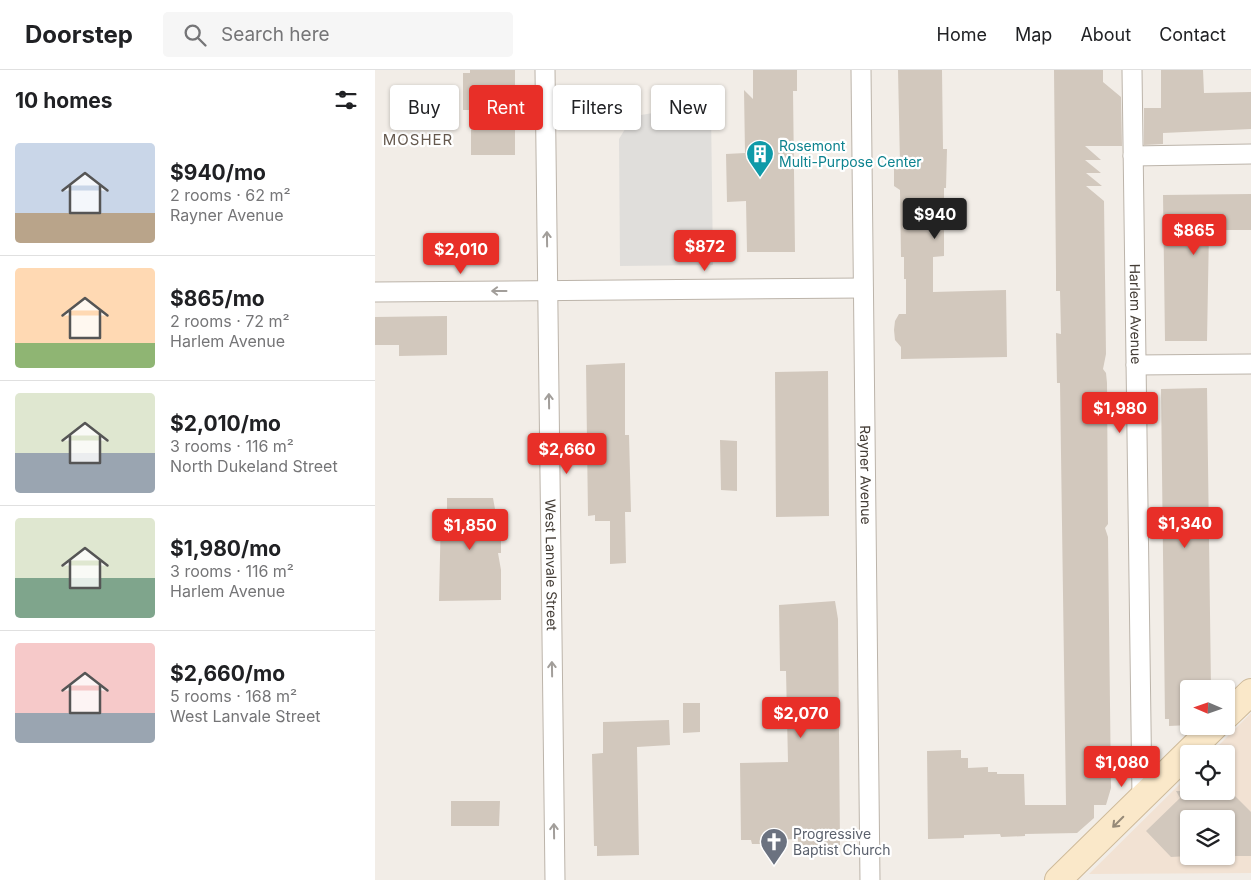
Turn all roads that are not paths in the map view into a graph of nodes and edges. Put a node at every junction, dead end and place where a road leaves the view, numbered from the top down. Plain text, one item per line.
1 (545, 70) edge
2 (861, 70) edge
3 (1131, 70) edge
4 (1251, 154) edge
5 (1133, 156) junction
6 (863, 288) junction
7 (548, 291) junction
8 (375, 292) edge
9 (1251, 364) edge
10 (1136, 365) junction
11 (1251, 692) edge
12 (1235, 707) edge
13 (1206, 735) edge
14 (1142, 798) junction
15 (555, 880) edge
16 (870, 880) edge
17 (1058, 880) edge

7 -> 1 street, West Lanvale Street
2 - 6 street, Rayner Avenue
3 - 5 street, Harlem Avenue
4 - 5 street
5 - 10 street, Harlem Avenue
6 - 7 street
6 - 16 street, Rayner Avenue
7 -> 8 street
15 -> 7 street, West Lanvale Street
9 - 10 street
10 - 14 street, Harlem Avenue
11 - 12 main road
13 - 14 main road
14 -> 17 main road

